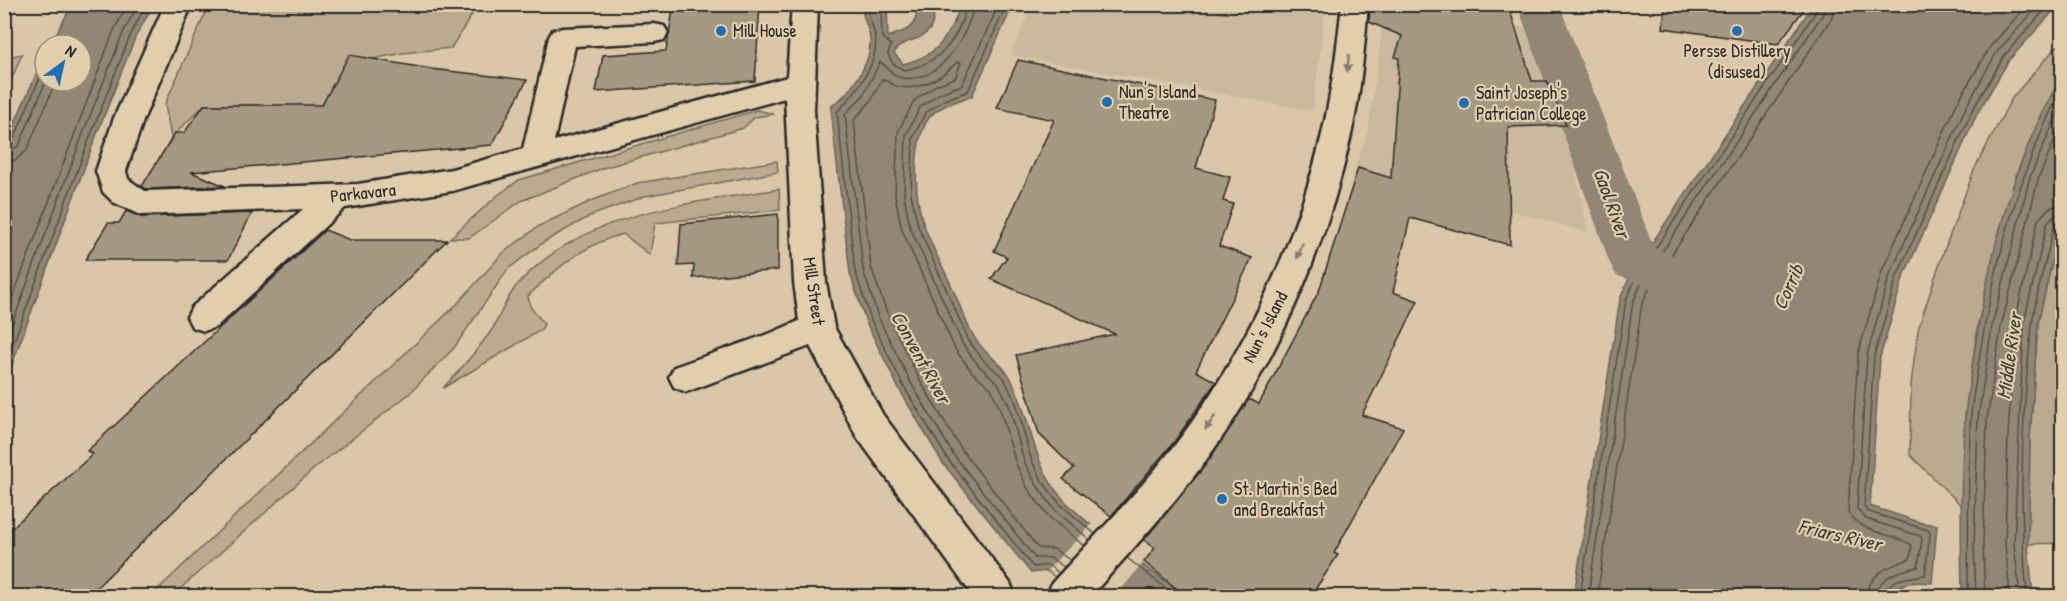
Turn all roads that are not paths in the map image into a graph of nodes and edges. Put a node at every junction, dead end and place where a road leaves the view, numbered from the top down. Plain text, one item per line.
1 (179, 4) edge
2 (805, 4) edge
3 (1355, 4) edge
4 (654, 33) dead end
5 (799, 97) junction
6 (536, 157) junction
7 (338, 196) junction
8 (204, 317) dead end
9 (817, 328) junction
10 (687, 377) dead end
11 (1069, 593) edge
12 (996, 597) edge

1 - 7 street, Parkavara
2 - 5 street, Mill Street
3 -> 11 street, Nun's Island
4 - 6 street
5 - 6 street, Parkavara
5 - 9 street, Mill Street
6 - 7 street, Parkavara
7 - 8 street
9 - 10 street
9 - 12 street, Mill Street

